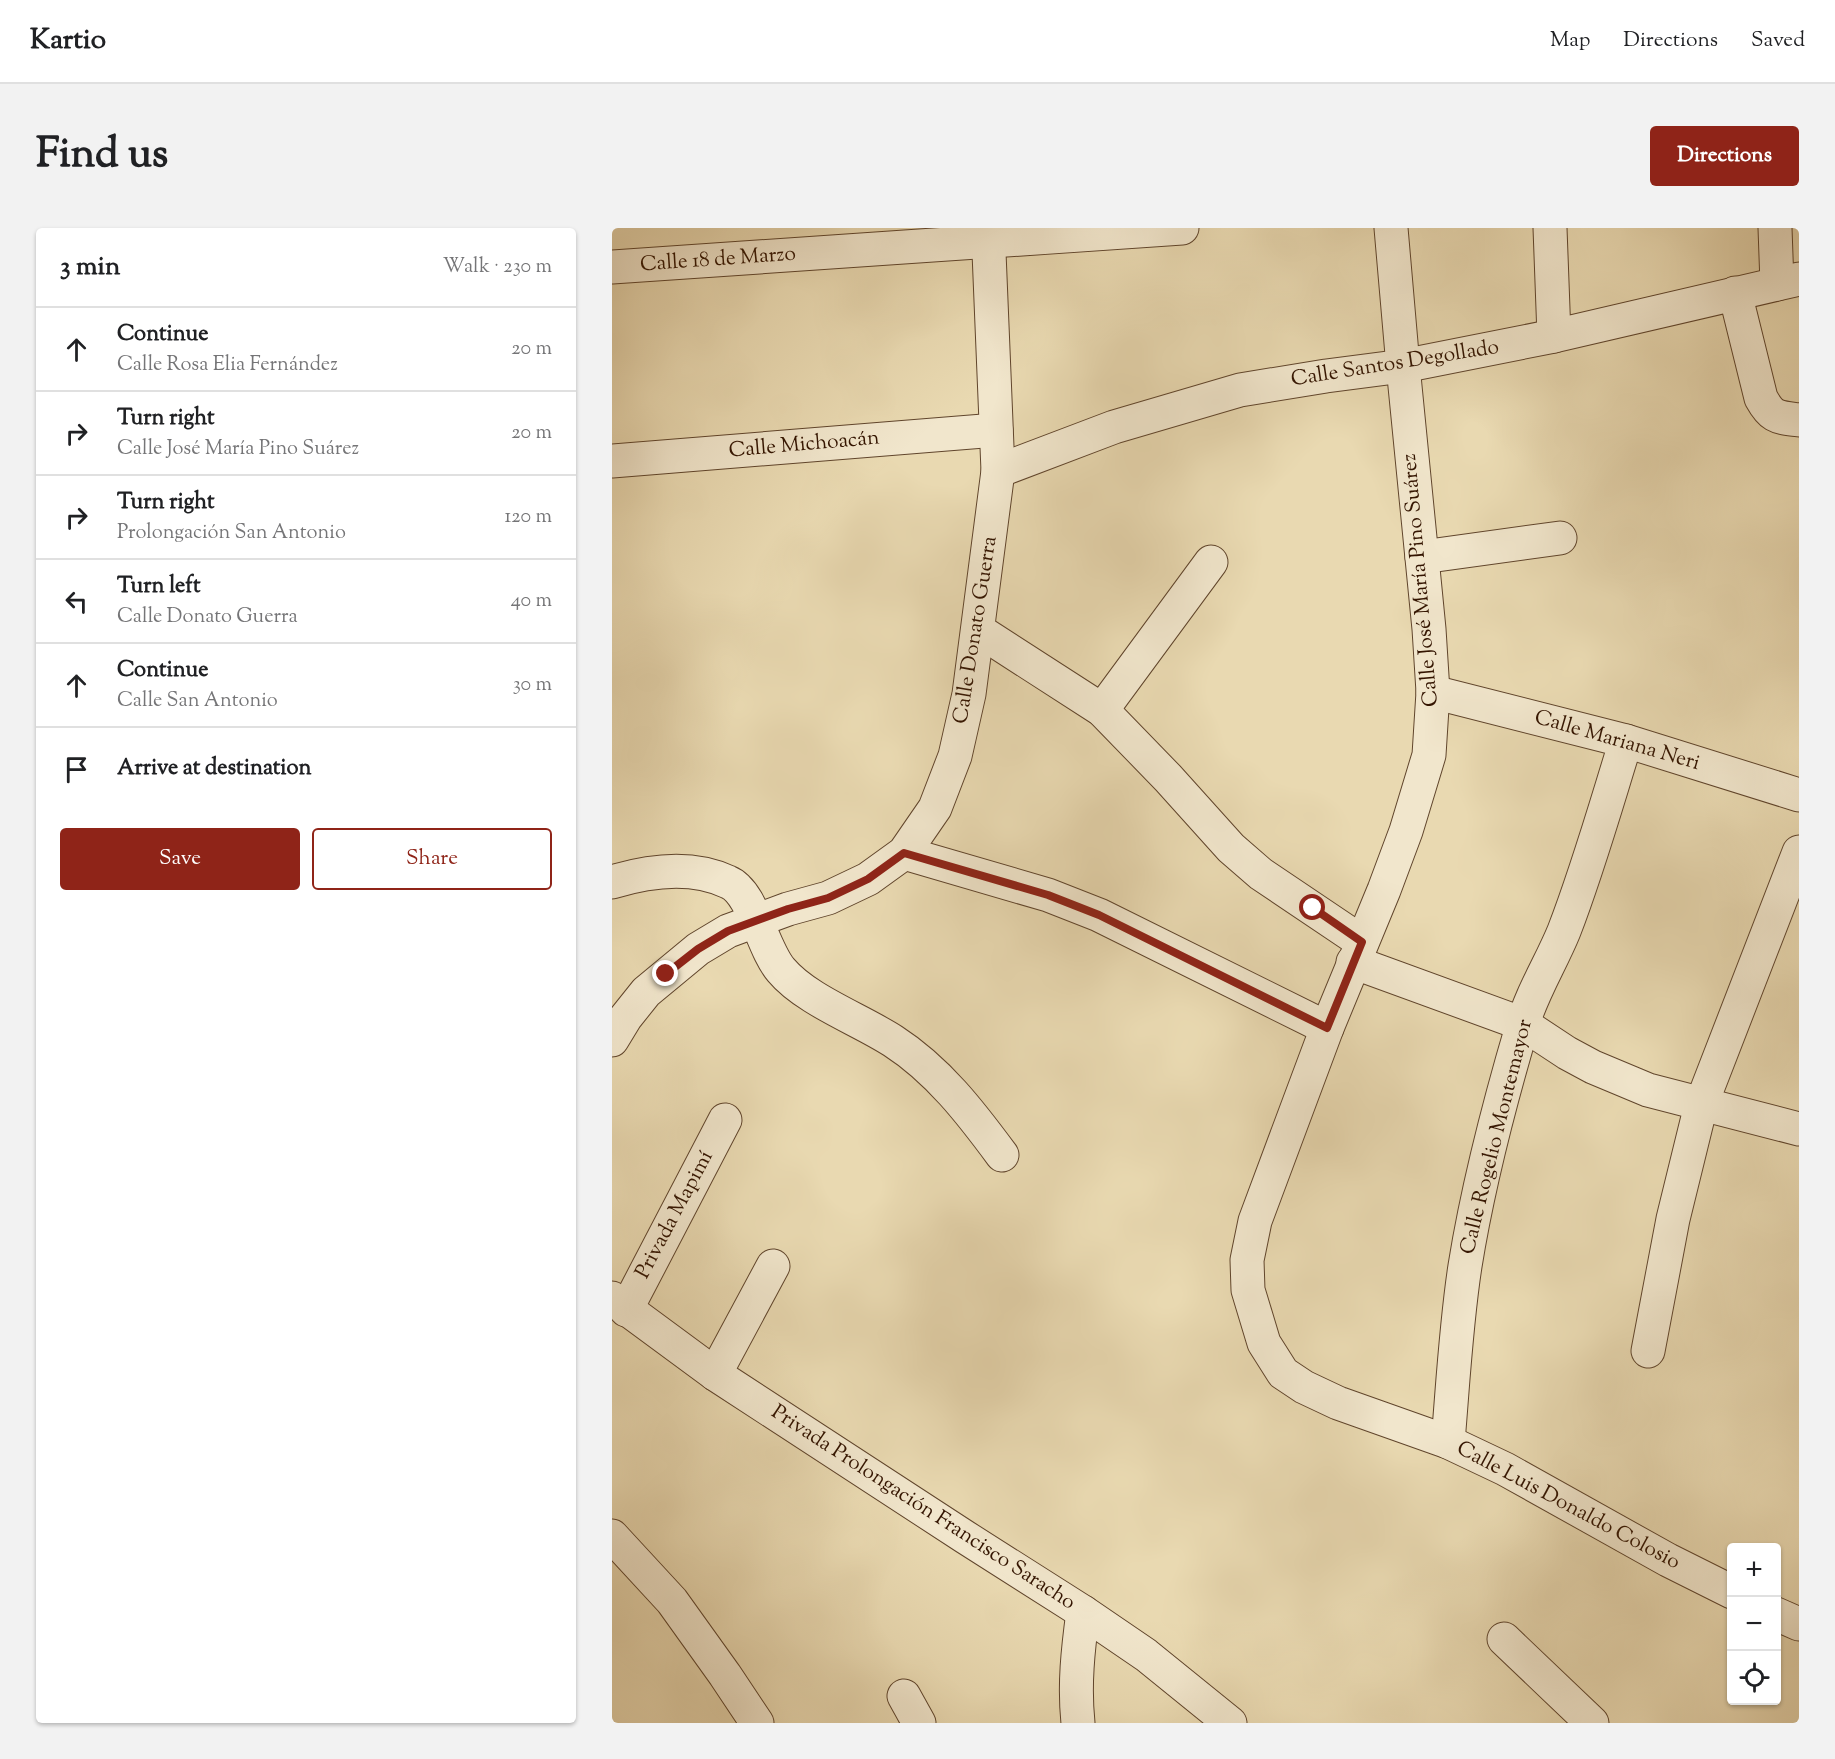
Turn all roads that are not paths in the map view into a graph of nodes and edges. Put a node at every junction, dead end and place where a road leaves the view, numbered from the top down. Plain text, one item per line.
1 (1182, 228) edge
2 (1391, 228) edge
3 (1550, 228) edge
4 (1775, 228) edge
5 (989, 235) edge
6 (612, 267) edge
7 (1788, 281) edge
8 (1735, 293) junction
9 (1554, 336) junction
10 (1402, 366) junction
11 (1799, 420) edge
12 (996, 430) junction
13 (612, 461) edge
14 (998, 471) junction
15 (1560, 538) dead end
16 (1422, 556) junction
17 (1211, 562) dead end
18 (978, 630) junction
19 (1433, 692) junction
20 (1102, 710) junction
21 (1626, 741) junction
22 (1799, 795) edge
23 (1799, 852) edge
24 (904, 853) junction
25 (612, 882) edge
26 (755, 920) junction
27 (1358, 952) junction
28 (616, 1024) edge
29 (1522, 1024) junction
30 (1327, 1028) junction
31 (1701, 1104) junction
32 (725, 1120) dead end
33 (1799, 1129) edge
34 (1002, 1155) dead end
35 (1247, 1260) joint
36 (773, 1266) dead end
37 (619, 1304) edge
38 (1648, 1352) dead end
39 (715, 1374) junction
40 (1448, 1442) junction
41 (612, 1536) edge
42 (1727, 1590) edge
43 (1083, 1612) junction
44 (1781, 1616) edge
45 (1799, 1624) edge
46 (1504, 1639) dead end
47 (757, 1723) edge
48 (1078, 1723) edge
49 (1230, 1723) edge
50 (1592, 1723) edge

1 - 5 street, Calle 18 de Marzo
2 - 10 street, Calle José María Pino Suárez
3 - 9 street
4 - 7 street
5 - 6 street, Calle 18 de Marzo
5 - 12 street, Calle Donato Guerra
7 - 8 street, Calle Santos Degollado
8 - 9 street, Calle Santos Degollado
8 - 11 street
9 - 10 street, Calle Santos Degollado
10 - 14 street, Calle Santos Degollado
10 - 16 street, Calle José María Pino Suárez
12 - 13 street, Calle Michoacán
12 - 14 street, Calle Donato Guerra
14 - 18 street, Calle Donato Guerra
15 - 16 street
16 - 19 street, Calle José María Pino Suárez
17 - 20 street
18 - 20 street
18 - 24 street, Calle Donato Guerra
19 - 21 street, Calle Mariana Neri
19 - 27 street, Calle José María Pino Suárez
20 - 27 street
21 - 22 street, Calle Mariana Neri
21 - 29 street, Calle Rogelio Montemayor
23 - 31 street
24 - 26 street, Calle Donato Guerra
24 - 30 street
25 - 26 street
26 - 28 street, Calle Donato Guerra
26 - 34 street
27 - 29 street
27 - 30 street, Calle José María Pino Suárez
29 - 31 street
29 - 40 street, Calle Rogelio Montemayor
30 - 35 street, Calle José María Pino Suárez
31 - 33 street
31 - 38 street
32 - 37 street, Privada Mapimí
35 - 40 street, Calle Luis Donaldo Colosio
36 - 39 street
37 - 39 street, Privada Prolongación Francisco Saracho
39 - 43 street, Privada Prolongación Francisco Saracho
40 - 42 street, Calle Luis Donaldo Colosio
41 - 47 street
43 - 48 street
43 - 49 street, Privada Prolongación Francisco Saracho
44 - 45 street
46 - 50 street

